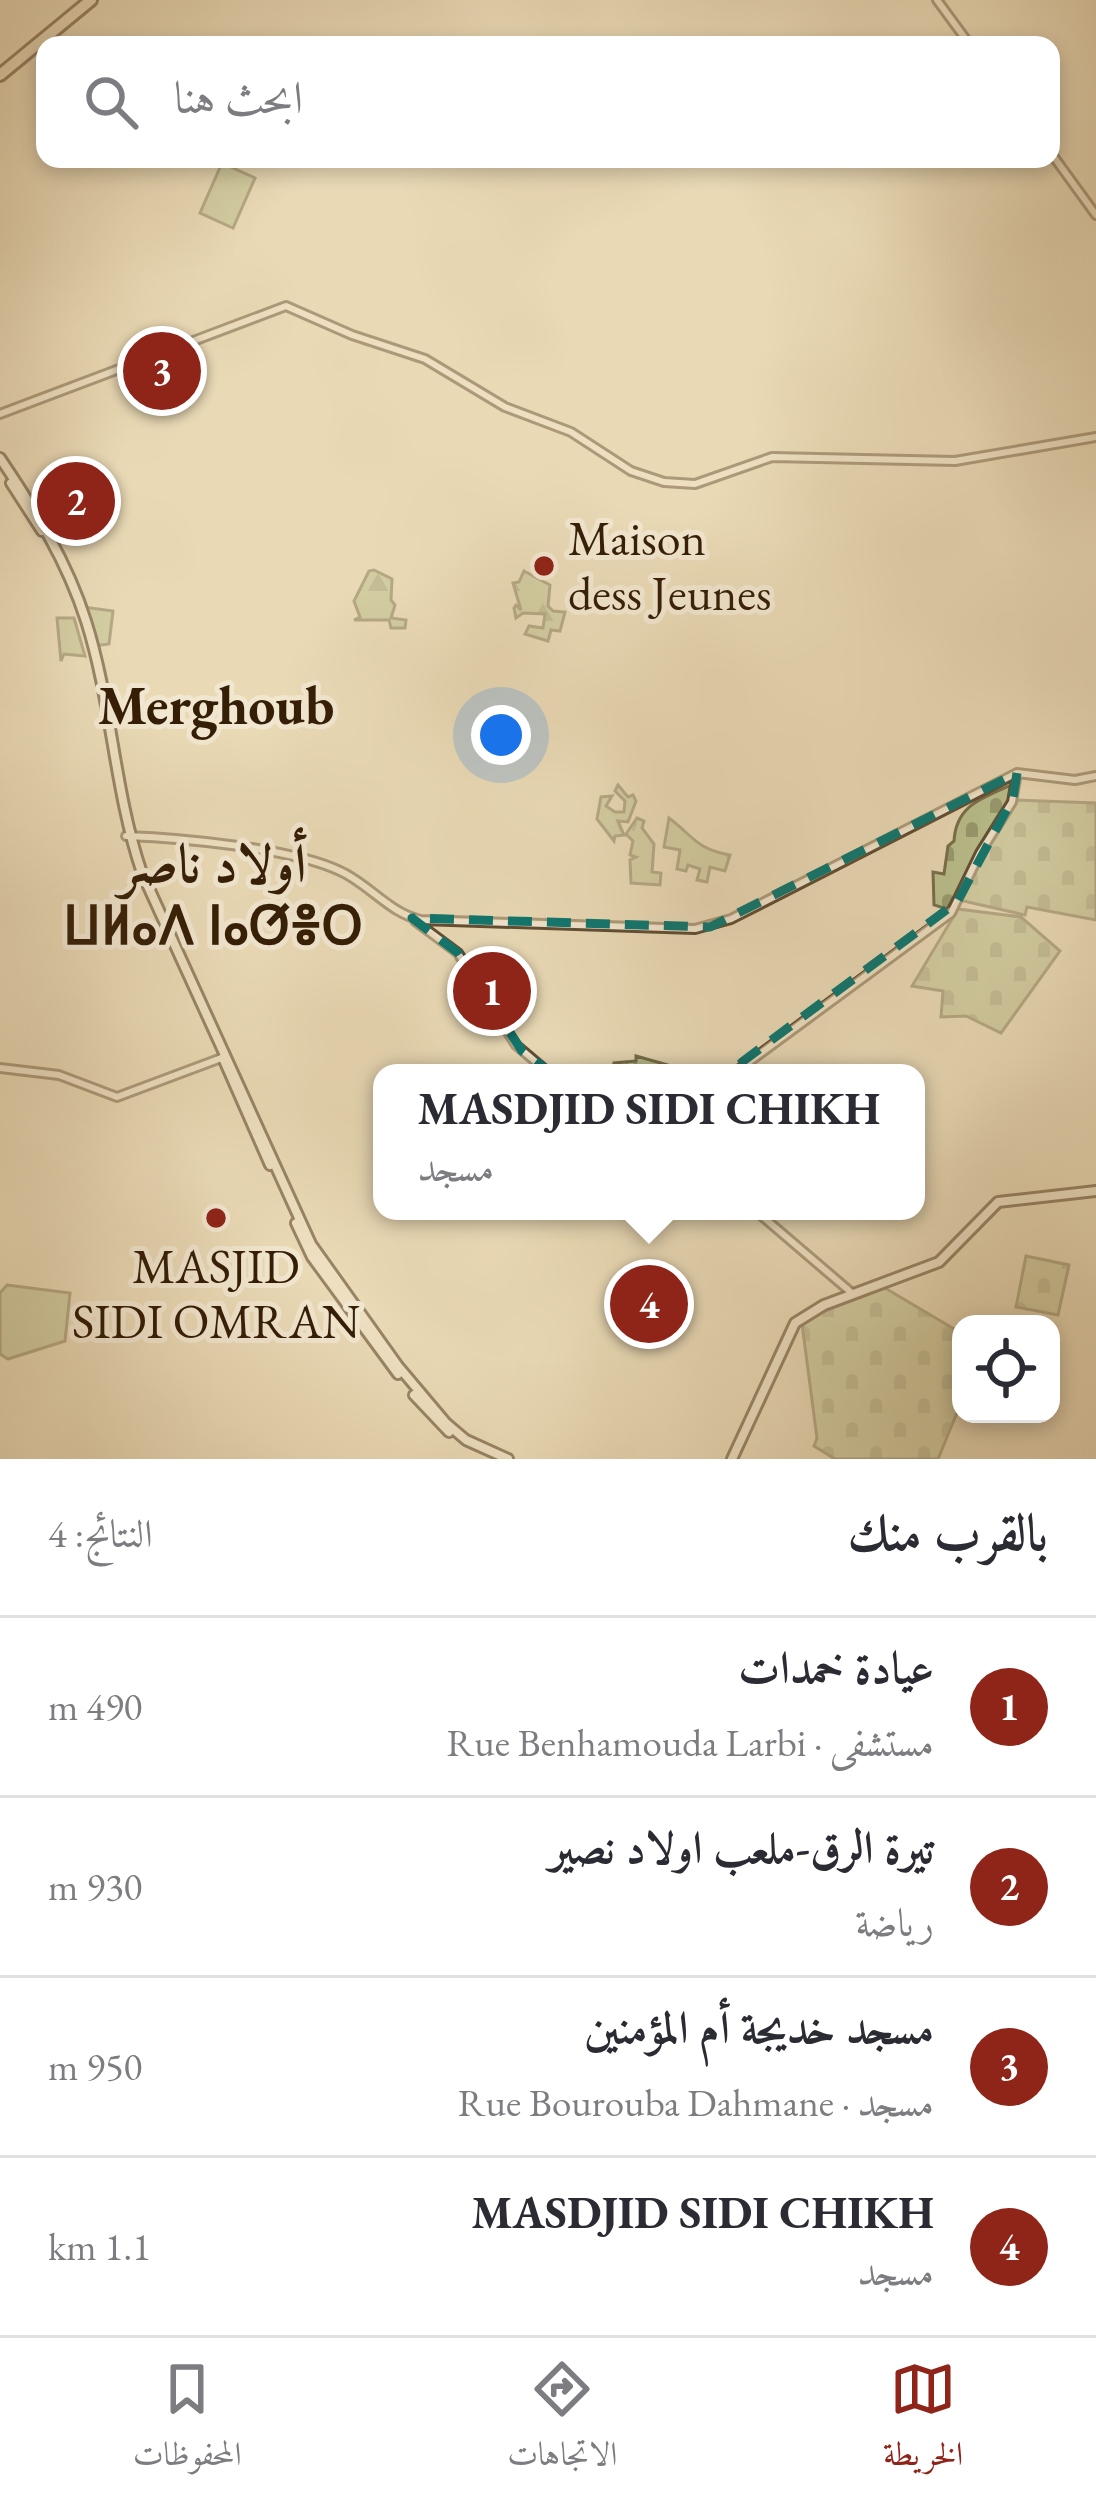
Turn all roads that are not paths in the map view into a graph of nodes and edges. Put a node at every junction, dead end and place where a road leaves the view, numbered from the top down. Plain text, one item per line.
1 (81, 0) edge
2 (91, 0) edge
3 (937, 0) edge
4 (39, 36) edge
5 (44, 36) edge
6 (963, 36) edge
7 (36, 39) edge
8 (36, 42) edge
9 (0, 70) edge
10 (1060, 165) edge
11 (1096, 214) edge
12 (0, 414) edge
13 (1096, 437) edge
14 (0, 463) edge
15 (1017, 773) junction
16 (1096, 776) edge
17 (128, 836) junction
18 (412, 918) junction
19 (225, 1056) junction
20 (538, 1064) edge
21 (744, 1064) edge
22 (0, 1068) edge
23 (1096, 1191) edge
24 (767, 1220) edge
25 (853, 1294) junction
26 (504, 1459) edge
27 (732, 1459) edge

1 - 4 highway
2 - 5 highway
3 - 6 street
7 - 9 highway
8 - 9 highway
10 - 11 street
12 - 13 street
14 - 17 main road
15 - 16 street
15 - 18 street
15 - 21 street
17 - 18 street
17 - 19 main road
18 - 20 street
19 - 22 street
19 - 26 main road
23 - 25 main road
24 - 25 street
25 - 27 main road

